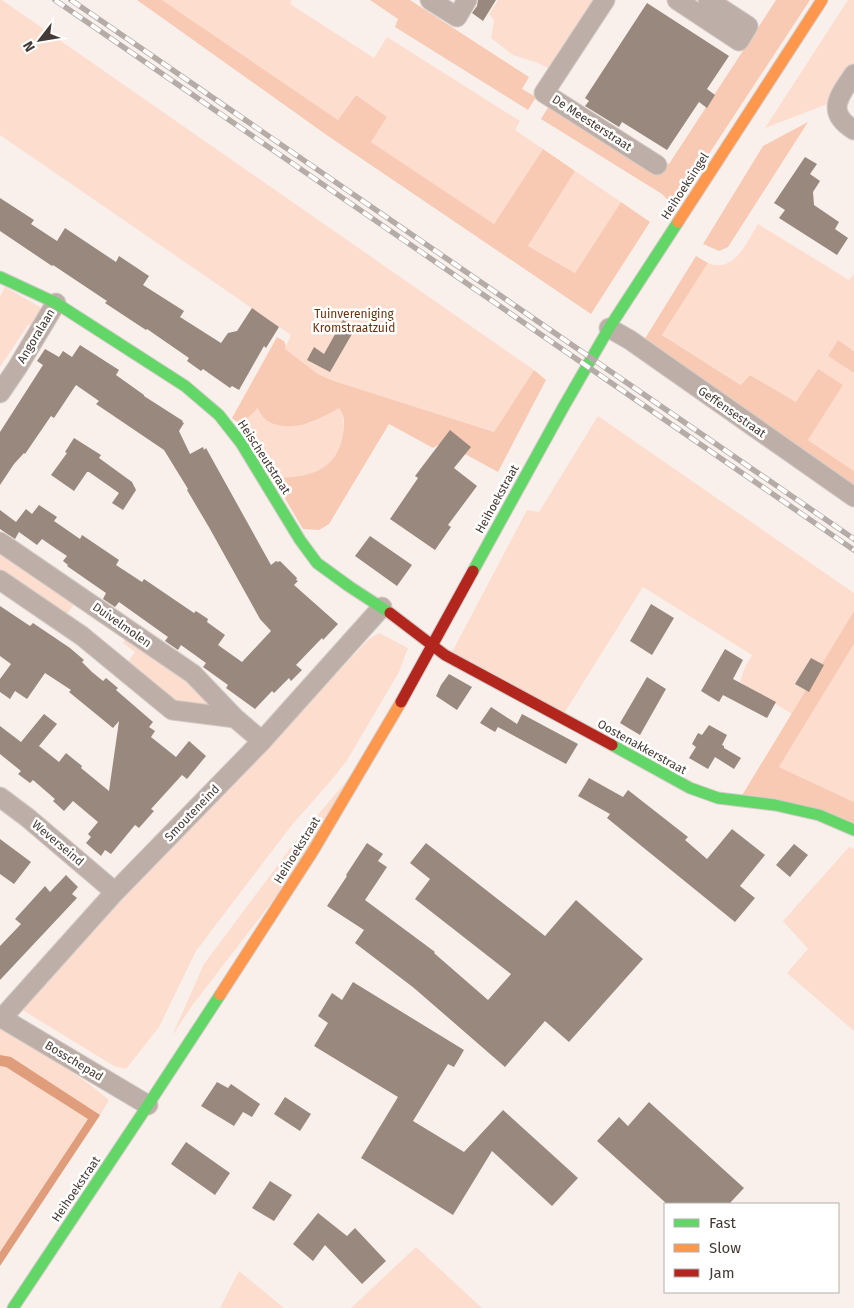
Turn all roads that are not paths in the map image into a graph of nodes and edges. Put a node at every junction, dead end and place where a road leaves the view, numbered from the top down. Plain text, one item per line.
1 (430, 0) edge
2 (468, 0) edge
3 (605, 0) edge
4 (677, 0) edge
5 (708, 0) edge
6 (822, 0) edge
7 (854, 74) edge
8 (854, 130) edge
9 (658, 165) dead end
10 (0, 276) edge
11 (56, 303) junction
12 (609, 328) junction
13 (574, 388) joint
14 (0, 393) edge
15 (854, 497) edge
16 (0, 542) edge
17 (0, 580) edge
18 (382, 607) junction
19 (432, 645) junction
20 (235, 718) junction
21 (262, 741) junction
22 (0, 796) edge
23 (854, 830) edge
24 (115, 892) junction
25 (1, 1018) edge
26 (148, 1105) junction
27 (13, 1308) edge

1 - 2 street
3 - 9 street, De Meesterstraat
4 - 5 street
6 - 12 street, Heihoeksingel
7 - 8 street
10 - 11 street, Heischeutstraat
11 - 14 street, Angoralaan
11 - 18 street, Heischeutstraat
12 - 13 street, Heihoeksingel
12 - 15 street, Geffensestraat
13 - 19 street, Heihoekstraat
16 - 20 street, Duivelmolen
17 - 20 street
18 - 19 street, Heischeutstraat
18 - 21 street, Smouteneind
19 - 23 street, Oostenakkerstraat
19 - 26 street, Heihoekstraat
20 - 21 street, Duivelmolen
21 - 24 street, Smouteneind
22 - 24 street, Weverseind
24 - 25 street, Smouteneind
25 - 26 street, Bosschepad
26 - 27 street, Heihoekstraat

